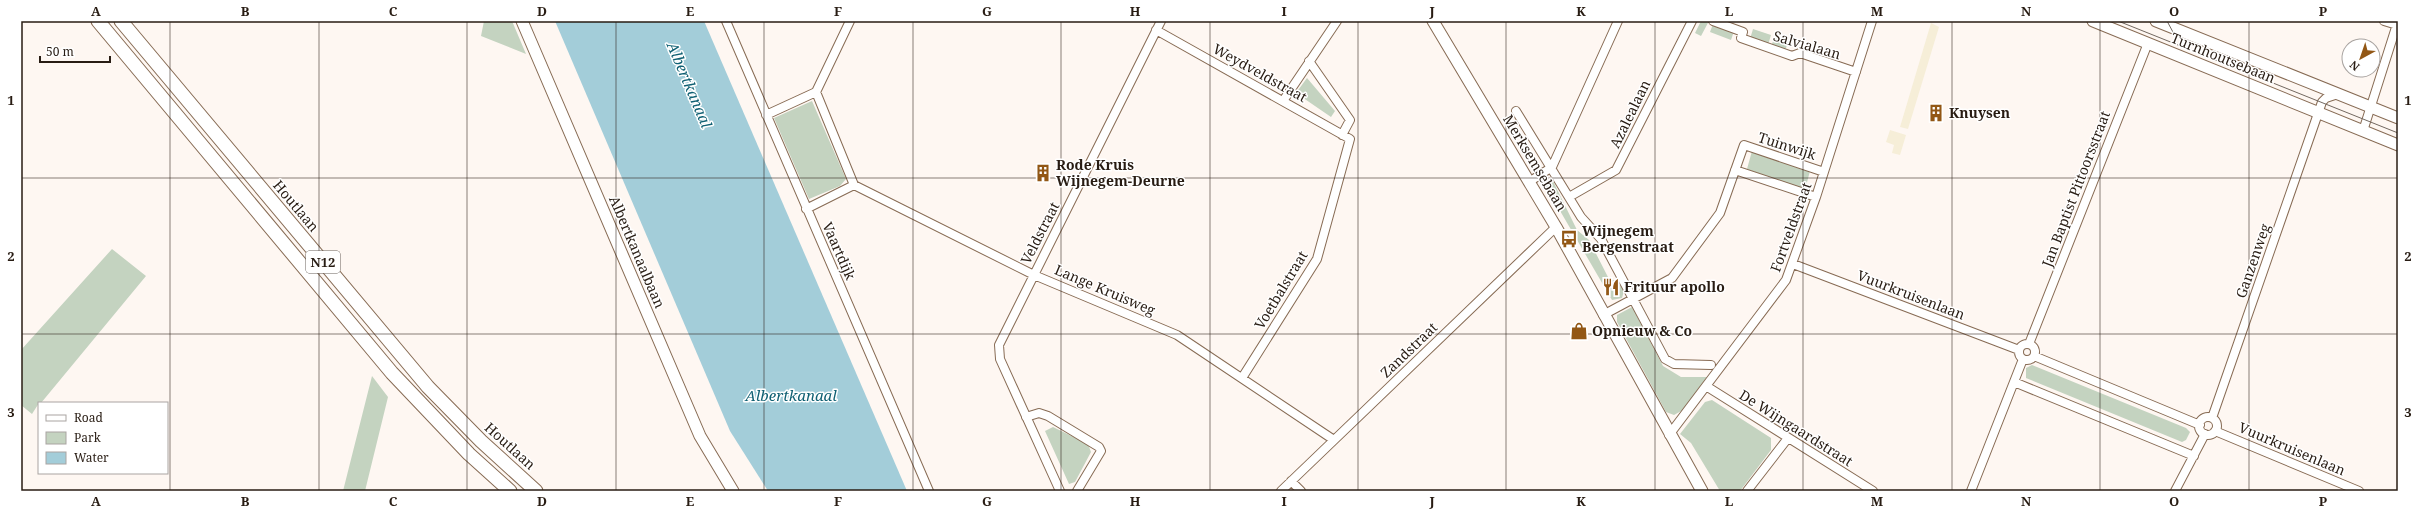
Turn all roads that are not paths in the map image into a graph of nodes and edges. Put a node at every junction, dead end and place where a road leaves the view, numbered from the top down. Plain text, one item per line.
1 (98, 21) edge
2 (121, 21) edge
3 (522, 21) edge
4 (726, 21) edge
5 (850, 21) edge
6 (1161, 21) edge
7 (1337, 21) edge
8 (1433, 21) edge
9 (1618, 21) edge
10 (1692, 21) edge
11 (1713, 21) edge
12 (1872, 21) edge
13 (2093, 21) edge
14 (2156, 21) edge
15 (2384, 21) edge
16 (2398, 23) edge
17 (1156, 30) junction
18 (2148, 43) junction
19 (1309, 61) junction
20 (1856, 72) junction
21 (816, 92) junction
22 (2338, 94) junction
23 (1283, 101) junction
24 (2372, 108) junction
25 (1516, 111) dead end
26 (2318, 113) junction
27 (766, 115) junction
28 (2398, 118) edge
29 (2363, 130) junction
30 (1342, 135) junction
31 (1350, 139) joint
32 (2398, 145) edge
33 (1552, 167) junction
34 (1735, 170) junction
35 (1824, 172) junction
36 (1529, 182) junction
37 (854, 185) junction
38 (1569, 197) junction
39 (1816, 197) junction
40 (806, 209) junction
41 (1556, 228) junction
42 (1793, 264) junction
43 (1034, 275) junction
44 (1634, 298) junction
45 (1603, 315) junction
46 (2029, 344) junction
47 (2019, 350) junction
48 (2034, 356) junction
49 (2023, 359) junction
50 (1711, 365) dead end
51 (1242, 378) junction
52 (2014, 382) junction
53 (1706, 386) junction
54 (1026, 417) junction
55 (2212, 418) junction
56 (2200, 425) junction
57 (2216, 431) junction
58 (2205, 434) junction
59 (1669, 435) junction
60 (1788, 438) junction
61 (1334, 440) junction
62 (2194, 456) junction
63 (1291, 481) junction
64 (510, 491) edge
65 (536, 491) edge
66 (733, 491) edge
67 (930, 491) edge
68 (1060, 491) edge
69 (1077, 491) edge
70 (1281, 491) edge
71 (1301, 491) edge
72 (1702, 491) edge
73 (1747, 491) edge
74 (1873, 491) edge
75 (1972, 491) edge
76 (2175, 491) edge
77 (2359, 491) edge

1 - 64 main road, N12
2 - 65 main road, Houtlaan / N12
3 - 66 main road, Albertkanaalbaan
4 - 27 street, Vaartdijk
5 - 21 street
6 - 17 street, Veldstraat
7 - 19 street
8 - 36 main road, Merksemsebaan
9 - 33 street
10 - 38 street, Azalealaan
11 - 20 street, Salvialaan
12 - 20 street, Fortveldstraat
13 - 18 main road, Turnhoutsebaan
14 - 22 main road, Turnhoutsebaan
15 - 16 street
16 - 24 street
17 - 23 street, Weydveldstraat
17 - 43 street, Veldstraat
18 - 26 main road, Turnhoutsebaan
18 - 46 street, Jan Baptist Pittoorsstraat
19 - 23 street
19 - 30 street
20 - 35 street, Fortveldstraat
21 - 27 street
21 - 37 street
22 - 24 main road, Turnhoutsebaan
22 - 26 street
23 - 30 street, Weydveldstraat
24 - 28 main road, Turnhoutsebaan
24 - 29 street
25 - 33 street, Merksemsebaan
26 - 29 main road, Turnhoutsebaan
26 - 55 street, Ganzenweg
27 - 40 street, Vaartdijk
29 - 32 main road, Turnhoutsebaan
30 - 31 street, Weydveldstraat
31 - 51 street, Voetbalstraat
33 - 36 street
33 - 38 street, Merksemsebaan
34 - 35 street, Tuinwijk
34 - 39 street
34 - 44 street, Tuinwijk
35 - 39 street, Fortveldstraat
36 - 41 main road, Merksemsebaan
37 - 40 street
37 - 43 street, Lange Kruisweg
38 - 44 street, Merksemsebaan
39 - 42 street, Fortveldstraat
40 - 67 street, Vaartdijk
41 - 45 main road, Merksemsebaan
41 - 61 street, Zandstraat
42 - 47 street, Vuurkruisenlaan
42 - 53 street, Fortveldstraat
43 - 51 street, Lange Kruisweg
43 - 54 street, Veldstraat
44 - 45 street, Tuinwijk
44 - 50 street, Merksemsebaan
45 - 59 main road, Merksemsebaan
46 - 47 street
46 - 48 street
47 - 49 street
48 - 49 street
48 - 56 street
49 - 52 street
51 - 61 street, Lange Kruisweg
52 - 62 street
52 - 75 street
53 - 59 street, Fortveldstraat
53 - 60 street, De Wijngaardstraat
54 - 68 street, Veldstraat
54 - 69 street
55 - 56 street
55 - 57 street
56 - 58 street
57 - 58 street
57 - 77 street, Vuurkruisenlaan
58 - 62 street
59 - 72 main road, Merksemsebaan
60 - 73 street
60 - 74 street, De Wijngaardstraat
61 - 63 street, Zandstraat
62 - 76 street
63 - 70 street, Zandstraat
63 - 71 street

